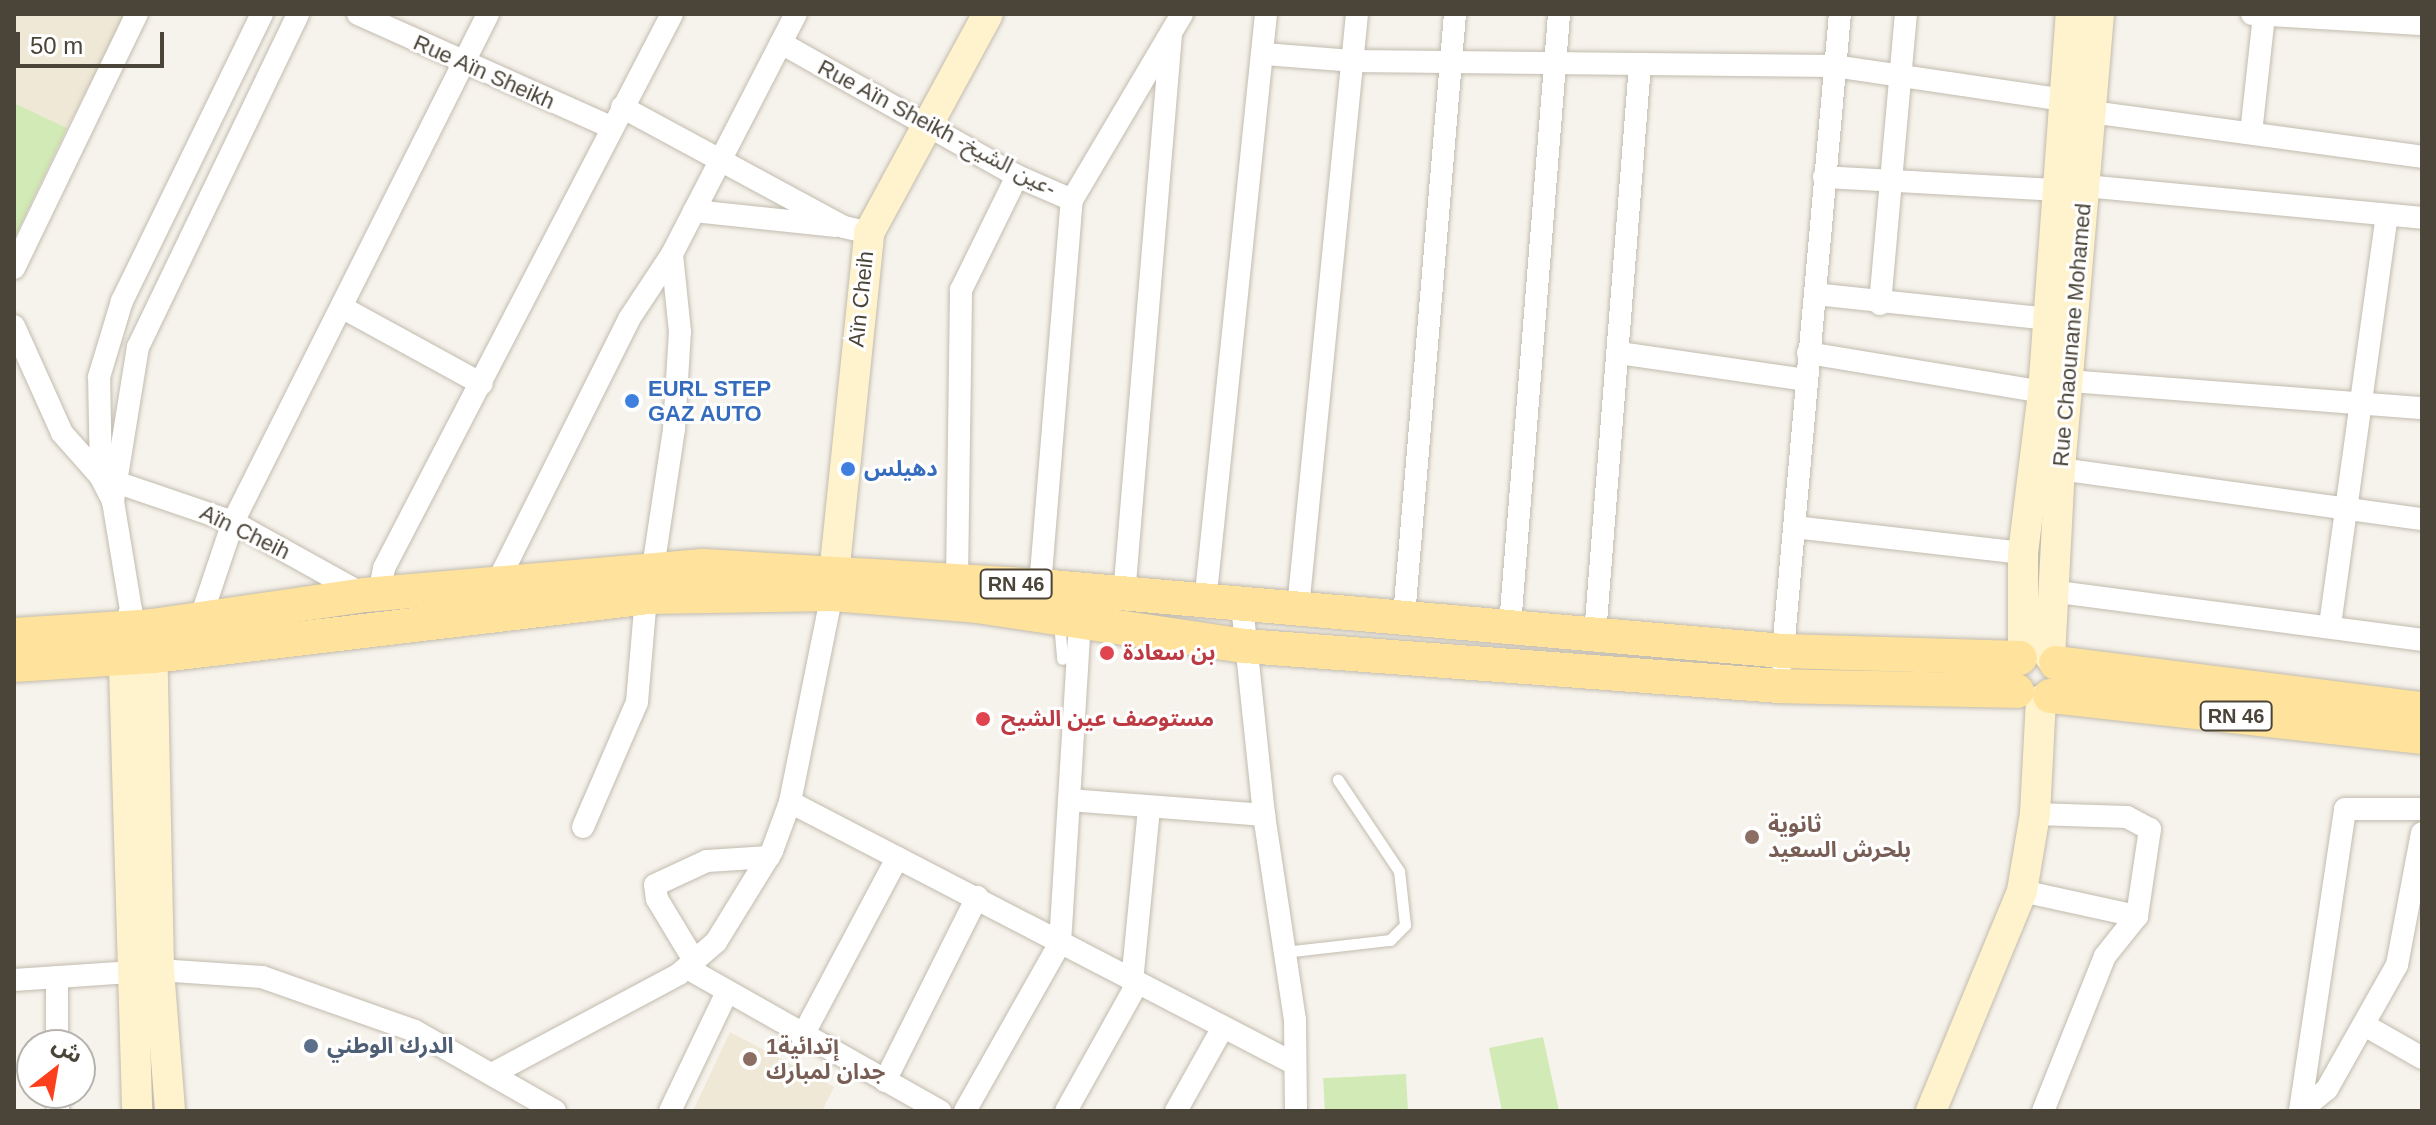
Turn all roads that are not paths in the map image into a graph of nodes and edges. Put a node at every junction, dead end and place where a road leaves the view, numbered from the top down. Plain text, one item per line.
1 (137, 14) edge
2 (262, 14) edge
3 (298, 14) edge
4 (358, 14) edge
5 (488, 14) edge
6 (672, 14) edge
7 (796, 14) edge
8 (988, 14) edge
9 (1266, 14) edge
10 (1357, 14) edge
11 (1455, 14) edge
12 (1559, 14) edge
13 (1840, 14) edge
14 (1906, 14) edge
15 (2071, 14) edge
16 (2099, 14) edge
17 (2252, 14) edge
18 (2264, 15) edge
19 (1177, 21) edge
20 (2422, 24) edge
21 (781, 43) junction
22 (1264, 54) junction
23 (1352, 61) junction
24 (1449, 62) junction
25 (1554, 63) junction
26 (1640, 64) junction
27 (463, 65) junction
28 (1834, 66) junction
29 (1899, 79) junction
30 (2077, 106) junction
31 (616, 117) junction
32 (930, 125) junction
33 (2251, 133) junction
34 (2421, 153) edge
35 (722, 157) junction
36 (1017, 176) junction
37 (1824, 177) junction
38 (1890, 184) junction
39 (2071, 188) junction
40 (1072, 200) junction
41 (694, 211) junction
42 (2387, 216) junction
43 (2422, 218) edge
44 (857, 230) junction
45 (672, 254) junction
46 (14, 268) edge
47 (1815, 294) junction
48 (1880, 304) junction
49 (343, 308) junction
50 (2048, 319) junction
51 (14, 326) edge
52 (1619, 353) junction
53 (1808, 353) junction
54 (1807, 380) junction
55 (482, 384) junction
56 (2056, 386) junction
57 (2359, 399) junction
58 (2422, 408) edge
59 (2060, 469) junction
60 (111, 486) junction
61 (2344, 507) junction
62 (2422, 519) edge
63 (233, 522) junction
64 (1794, 527) junction
65 (2023, 553) junction
66 (957, 580) junction
67 (649, 582) junction
68 (833, 582) junction
69 (497, 583) junction
70 (1040, 586) junction
71 (2051, 591) junction
72 (372, 595) junction
73 (1124, 595) junction
74 (1205, 603) junction
75 (1242, 605) junction
76 (1298, 608) junction
77 (1404, 616) junction
78 (201, 617) junction
79 (1070, 618) junction
80 (1510, 625) junction
81 (2330, 625) junction
82 (14, 635) edge
83 (1595, 635) junction
84 (137, 636) junction
85 (2422, 640) edge
86 (1245, 646) junction
87 (1783, 651) junction
88 (1062, 659) dead end
89 (14, 665) edge
90 (2037, 674) junction
91 (1779, 686) junction
92 (2422, 709) edge
93 (2422, 737) edge
94 (1338, 780) dead end
95 (1069, 800) junction
96 (790, 802) junction
97 (1149, 808) junction
98 (2422, 809) edge
99 (2035, 814) junction
100 (1264, 815) junction
101 (583, 827) dead end
102 (2422, 833) edge
103 (769, 857) junction
104 (897, 858) junction
105 (2022, 891) junction
106 (977, 897) junction
107 (2137, 916) junction
108 (2415, 929) edge
109 (1060, 943) junction
110 (1282, 953) junction
111 (691, 965) junction
112 (145, 971) junction
113 (57, 977) junction
114 (14, 980) edge
115 (1135, 983) junction
116 (727, 992) junction
117 (2366, 1026) junction
118 (57, 1029) edge
119 (1222, 1029) junction
120 (802, 1037) junction
121 (2422, 1058) edge
122 (1295, 1064) junction
123 (492, 1074) junction
124 (885, 1081) junction
125 (137, 1111) edge
126 (170, 1111) edge
127 (555, 1111) edge
128 (670, 1111) edge
129 (940, 1111) edge
130 (965, 1111) edge
131 (1066, 1111) edge
132 (1176, 1111) edge
133 (1296, 1111) edge
134 (1931, 1111) edge
135 (2043, 1111) edge
136 (2300, 1111) edge

1 - 46 street
2 - 60 street
3 - 60 street
4 - 27 street, Rue Aïn Sheikh
5 - 27 street
6 - 31 street
7 - 21 street
8 - 32 street
9 - 22 street
10 - 23 street
11 - 24 street
12 - 25 street
13 - 28 street
14 - 29 street
15 - 30 street, Rue Chaounane Mohamed
16 - 30 street, Rue Chaounane Mohamed
17 - 18 street
18 - 20 street
18 - 33 street
19 - 40 street, Rue Aïn Sheikh -عين الشيخ-
19 - 73 street
21 - 32 street, Rue Aïn Sheikh -عين الشيخ-
21 - 35 street
22 - 23 street
22 - 74 street
23 - 24 street
23 - 76 street
24 - 25 street
24 - 77 street
25 - 26 street
25 - 80 street
26 - 28 street
26 - 52 street
27 - 31 street, Rue Aïn Sheikh
27 - 49 street
28 - 29 street
28 - 37 street
29 - 30 street
29 - 38 street
30 - 33 street
30 - 39 street, Rue Chaounane Mohamed
31 - 35 street, Aïn Cheih
31 - 55 street
32 - 36 street, Rue Aïn Sheikh -عين الشيخ-
32 - 44 street
33 - 34 street
35 - 41 street
35 - 44 street, Aïn Cheih
36 - 40 street, Rue Aïn Sheikh -عين الشيخ-
36 - 66 street
37 - 38 street
37 - 47 street
38 - 39 street
38 - 48 street
39 - 42 street
39 - 50 street, Rue Chaounane Mohamed
39 - 56 street, Rue Chaounane Mohamed
40 - 70 street
41 - 44 street
41 - 45 street
42 - 43 street
42 - 57 street
44 - 68 street, Aïn Cheih
45 - 67 street
45 - 69 street
47 - 48 street
47 - 53 street
48 - 50 street
49 - 55 street
49 - 63 street
50 - 56 street, Rue Chaounane Mohamed
51 - 60 street
52 - 54 street
52 - 83 street
53 - 54 street
53 - 56 street
54 - 64 street
55 - 72 street
56 - 57 street
56 - 59 street, Rue Chaounane Mohamed
56 - 65 street, Rue Chaounane Mohamed
57 - 58 street
57 - 61 street
59 - 61 street
59 - 71 street, Rue Chaounane Mohamed
60 - 63 street, Aïn Cheih
60 - 84 street
61 - 62 street
61 - 81 street
63 - 72 street, Aïn Cheih
63 - 78 street
64 - 65 street
64 - 87 street
65 - 90 street, Rue Chaounane Mohamed
66 - 68 main road, RN 46
66 - 70 main road, RN 46
67 - 68 main road, RN 46
67 - 69 main road, RN 46
67 - 84 main road, RN 46
67 - 101 street
68 - 79 main road, RN 46
68 - 96 street
69 - 72 main road, RN 46
70 - 73 main road, RN 46
71 - 81 street
71 - 90 street, Rue Chaounane Mohamed
72 - 78 main road, RN 46
73 - 74 main road, RN 46
74 - 75 main road, RN 46
75 - 76 main road, RN 46
75 - 86 street
76 - 77 main road, RN 46
77 - 80 main road, RN 46
78 - 84 main road, RN 46
79 - 86 main road, RN 46
79 - 88 lane
79 - 95 street
80 - 83 main road, RN 46
81 - 85 street
82 - 84 main road, RN 46
83 - 87 main road, RN 46
84 - 89 main road, RN 46
84 - 112 street
86 - 91 main road, RN 46
86 - 100 street
87 - 90 main road, RN 46
87 - 91 street
90 - 91 main road, RN 46
90 - 92 main road, RN 46
90 - 93 main road, RN 46
90 - 99 street
94 - 110 lane
95 - 97 street
95 - 109 street
96 - 103 street
96 - 104 street
97 - 100 street
97 - 115 street
98 - 136 street
99 - 105 street
99 - 107 street
100 - 110 street
102 - 108 street
103 - 111 street
103 - 111 street
104 - 106 street
104 - 120 street
105 - 107 street
105 - 134 street
106 - 109 street
106 - 124 street
107 - 135 street
108 - 117 street
109 - 115 street
109 - 130 street
110 - 122 street
111 - 116 street
111 - 123 street
112 - 113 street
112 - 123 street
112 - 125 street
112 - 126 street
113 - 114 street
113 - 118 street
115 - 119 street
115 - 131 street
116 - 120 street
116 - 128 street
117 - 121 street
117 - 136 street
119 - 122 street
119 - 132 street
120 - 124 street
122 - 133 street
123 - 127 street
124 - 129 street

